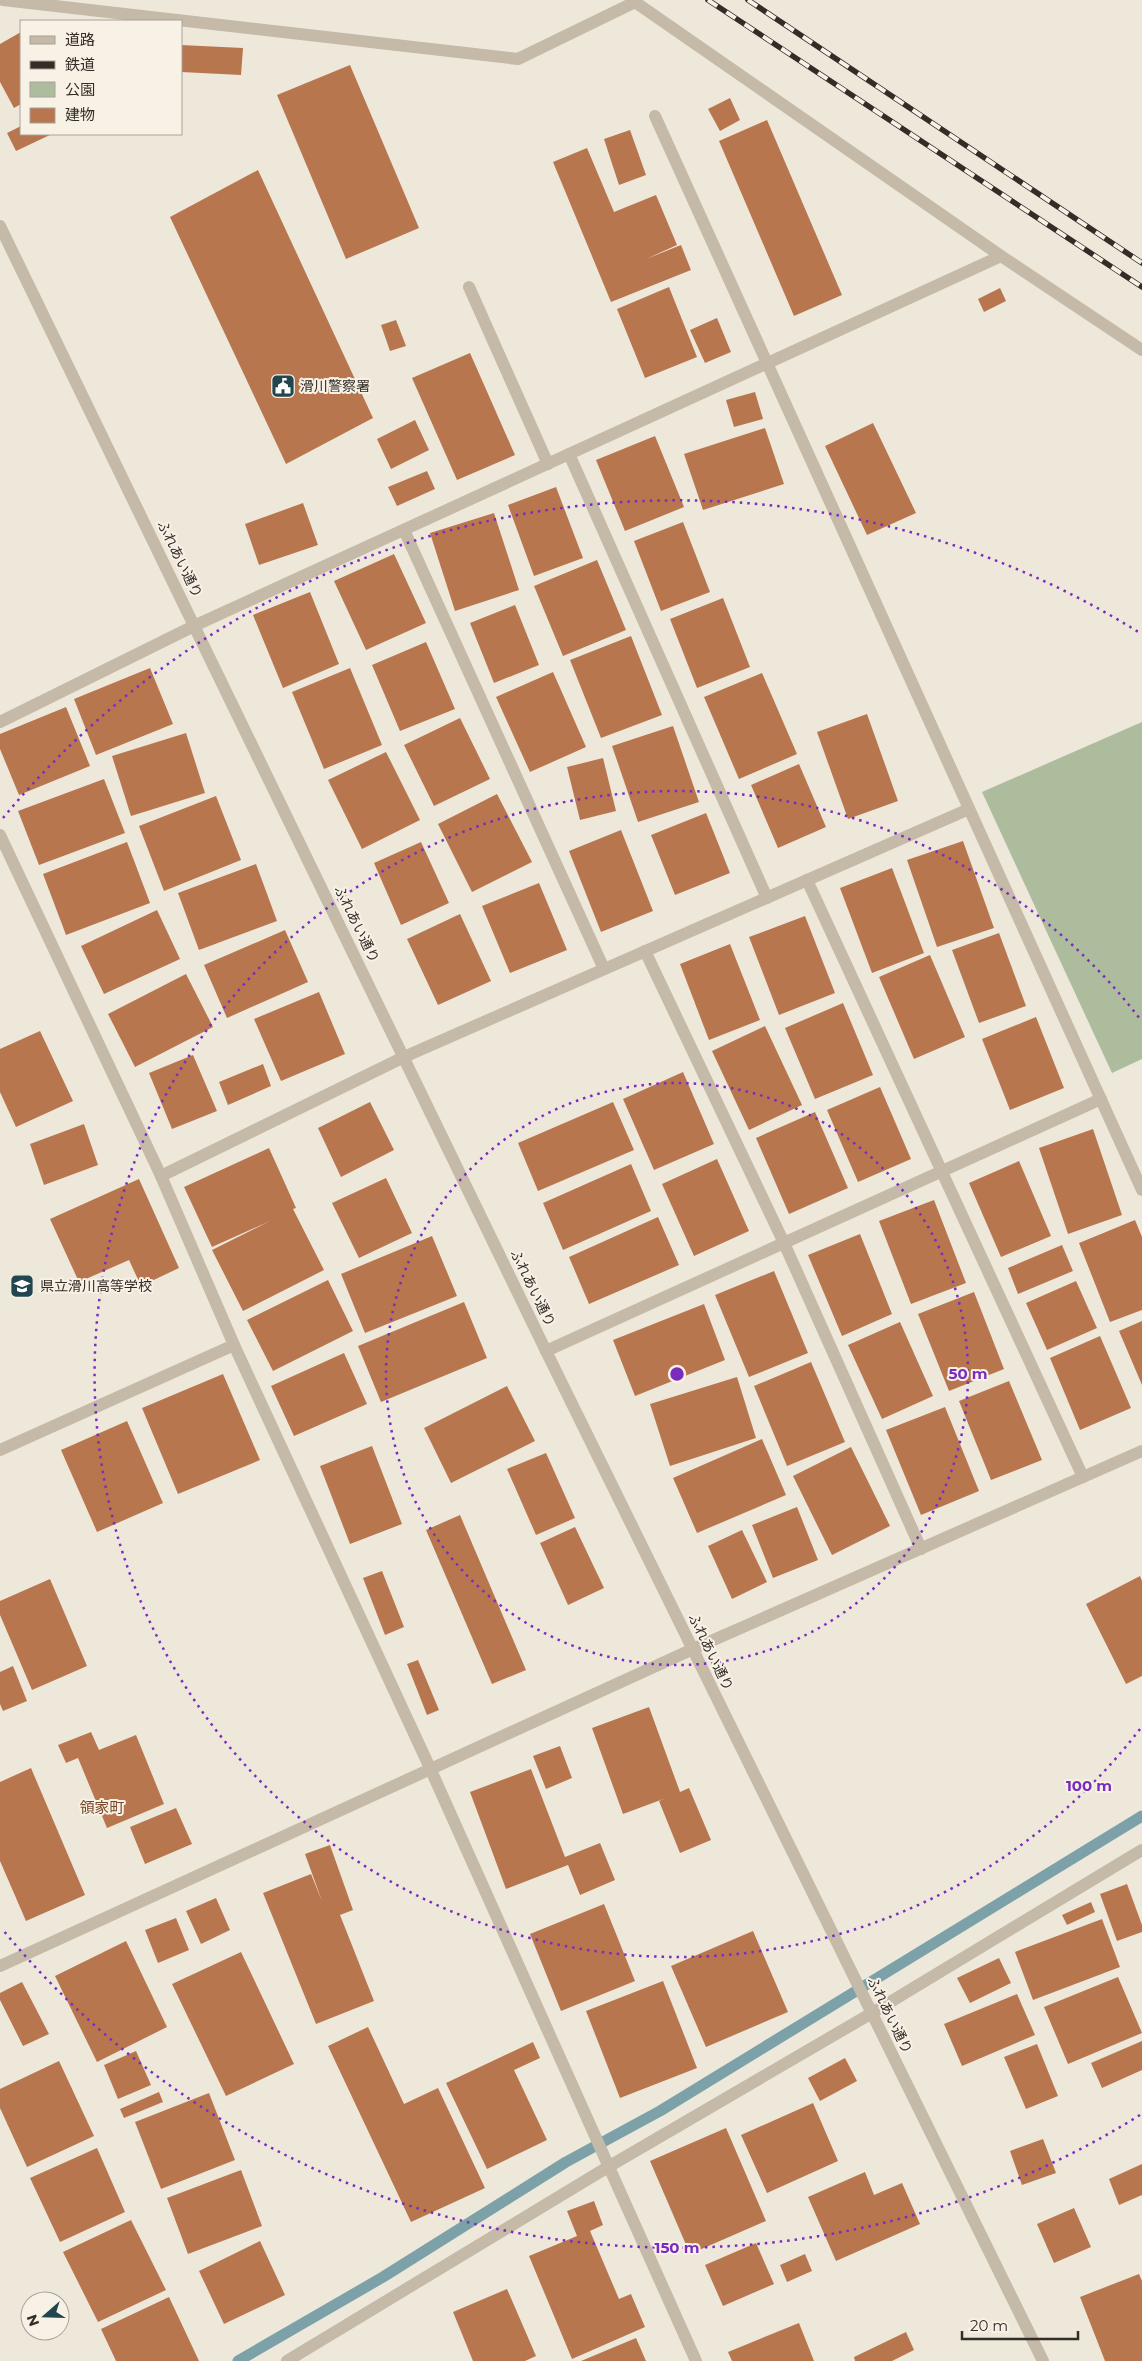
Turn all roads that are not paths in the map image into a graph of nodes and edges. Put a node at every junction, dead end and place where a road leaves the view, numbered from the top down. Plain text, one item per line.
1 (3, 0) edge
2 (175, 20) edge
3 (182, 21) edge
4 (655, 116) dead end
5 (0, 226) edge
6 (1001, 256) junction
7 (469, 287) dead end
8 (1142, 350) edge
9 (768, 364) junction
10 (570, 454) junction
11 (548, 464) junction
12 (404, 530) junction
13 (196, 625) junction
14 (0, 722) edge
15 (969, 809) junction
16 (0, 835) edge
17 (807, 880) junction
18 (767, 898) junction
19 (645, 951) junction
20 (604, 969) junction
21 (404, 1057) junction
22 (1101, 1100) junction
23 (942, 1171) junction
24 (161, 1176) junction
25 (1142, 1190) edge
26 (784, 1243) junction
27 (234, 1345) junction
28 (546, 1350) junction
29 (0, 1450) edge
30 (1142, 1451) edge
31 (1083, 1477) junction
32 (921, 1548) junction
33 (693, 1649) junction
34 (430, 1768) junction
35 (1142, 1850) edge
36 (0, 1966) edge
37 (872, 2013) junction
38 (608, 2167) junction
39 (287, 2361) edge
40 (696, 2361) edge
41 (1044, 2361) edge

1 - 2 street
3 - 6 street
4 - 9 street
5 - 13 street, ふれあい通り
6 - 8 street
6 - 9 street
7 - 11 street
9 - 10 street
9 - 15 street
10 - 11 street
10 - 18 street
11 - 12 street
12 - 13 street
12 - 20 street
13 - 14 street
13 - 21 street, ふれあい通り
15 - 17 street
15 - 22 street
16 - 24 street
17 - 18 street
17 - 23 street
18 - 19 street
19 - 20 street
19 - 26 street
20 - 21 street
21 - 24 street
21 - 28 street, ふれあい通り
22 - 23 street
22 - 25 street
23 - 26 street
23 - 31 street
24 - 27 street
26 - 28 street
26 - 32 street
27 - 29 street
27 - 34 street
28 - 33 street, ふれあい通り
30 - 31 street
31 - 32 street
32 - 33 street
33 - 34 street
33 - 37 street, ふれあい通り
34 - 36 street
34 - 38 street
35 - 37 street
37 - 38 street
37 - 41 street, ふれあい通り
38 - 39 street
38 - 40 street

